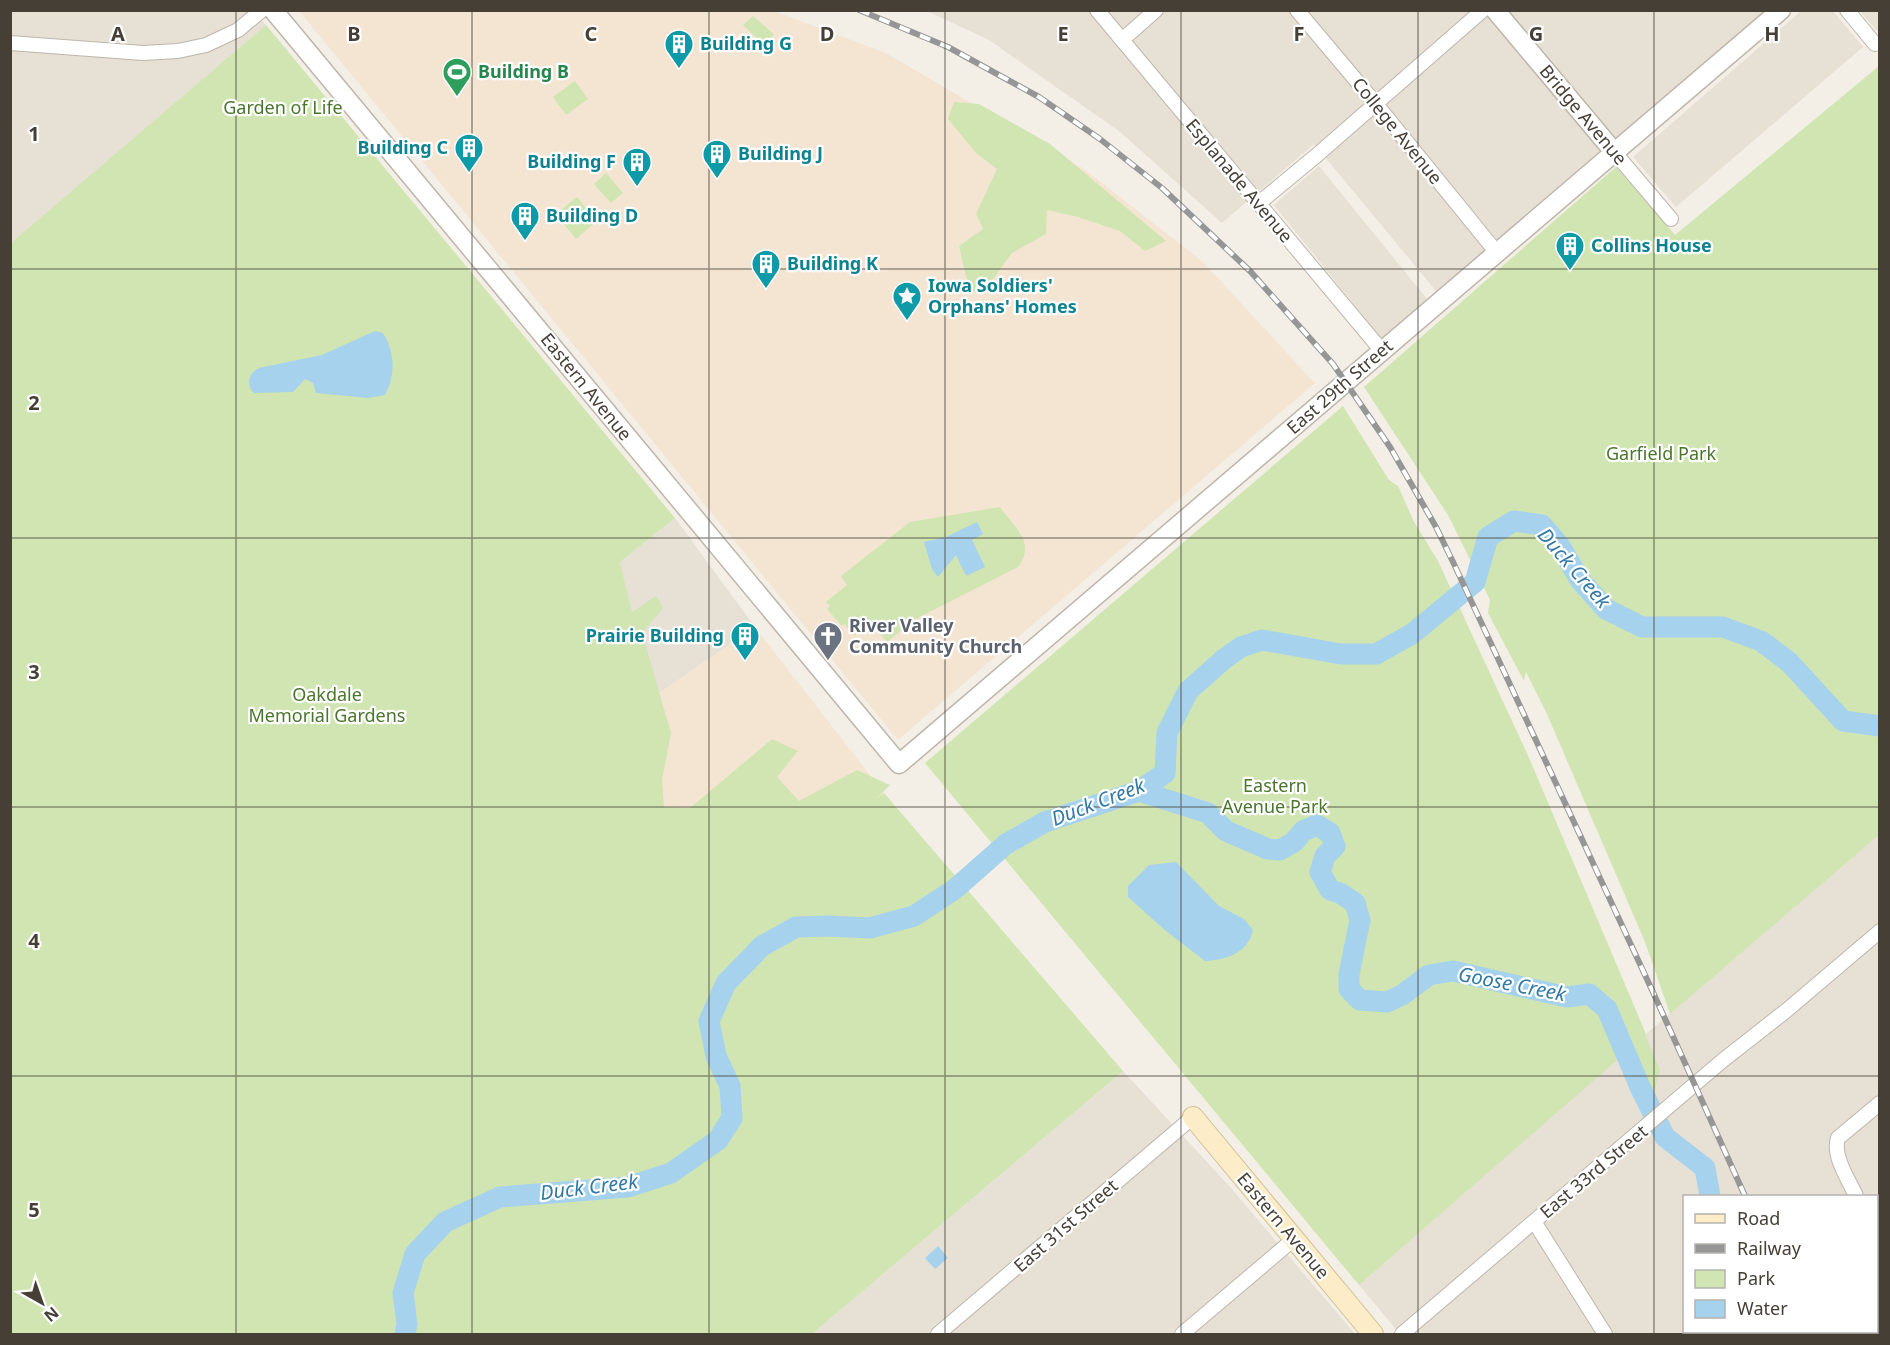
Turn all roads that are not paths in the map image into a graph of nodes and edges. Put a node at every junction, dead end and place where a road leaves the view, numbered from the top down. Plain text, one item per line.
1 (262, 10) edge
2 (273, 10) edge
3 (1097, 10) edge
4 (1156, 10) edge
5 (1297, 10) edge
6 (1484, 10) edge
7 (1495, 10) edge
8 (1781, 10) edge
9 (1847, 10) edge
10 (1122, 40) junction
11 (10, 43) edge
12 (1875, 44) dead end
13 (1376, 104) junction
14 (1615, 153) junction
15 (1259, 203) junction
16 (1671, 219) dead end
17 (1497, 253) junction
18 (1382, 351) junction
19 (898, 764) joint
20 (1880, 931) edge
21 (1880, 1103) edge
22 (1193, 1117) joint
23 (1855, 1195) edge
24 (1535, 1223) junction
25 (1294, 1239) junction
26 (938, 1335) edge
27 (1182, 1335) edge
28 (1373, 1335) edge
29 (1402, 1335) edge
30 (1605, 1335) edge

1 - 11 street
2 - 19 street, Eastern Avenue
3 - 10 street, Esplanade Avenue
4 - 10 street
5 - 13 street, College Avenue
6 - 13 street
7 - 14 street, Bridge Avenue
8 - 14 street, East 29th Street
9 - 12 street
10 - 15 street, Esplanade Avenue
13 - 15 street
13 - 17 street, College Avenue
14 - 16 street, Bridge Avenue
14 - 17 street, East 29th Street
15 - 18 street, Esplanade Avenue
17 - 18 street, East 29th Street
18 - 19 street, East 29th Street
20 - 24 street, East 33rd Street
21 - 23 street
22 - 25 main road, Eastern Avenue
22 - 26 street, East 31st Street
24 - 29 street, East 33rd Street
24 - 30 street
25 - 27 street
25 - 28 main road, Eastern Avenue

